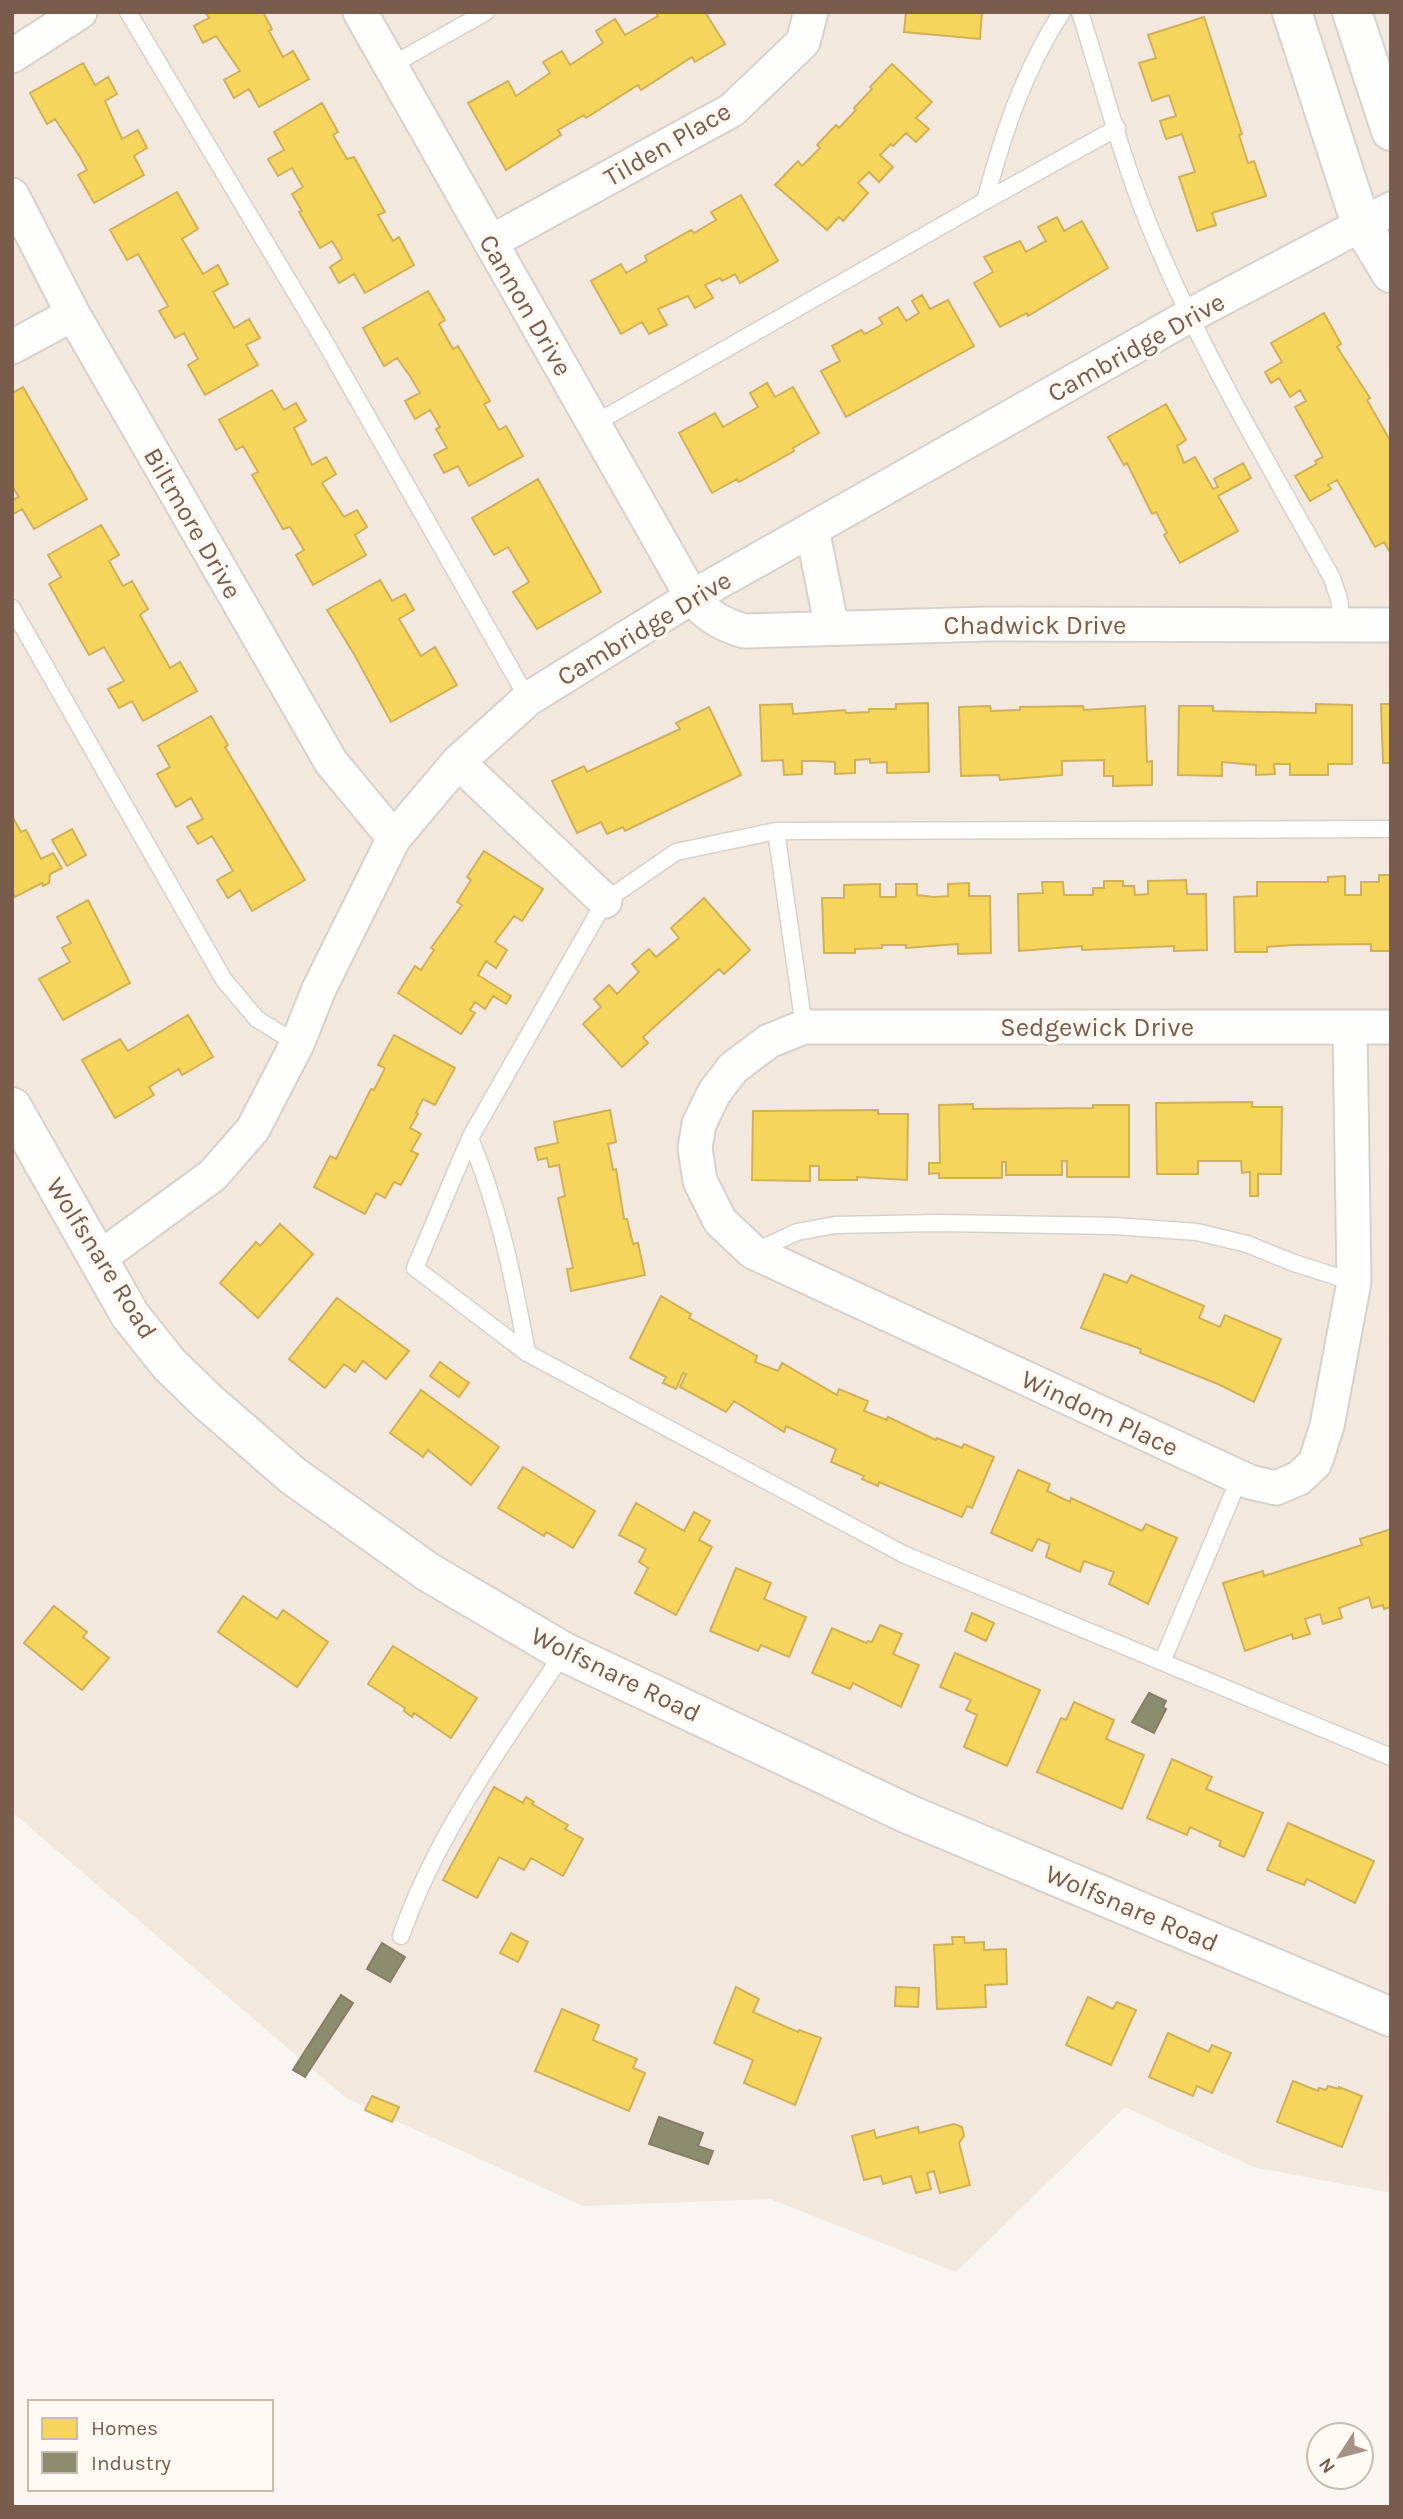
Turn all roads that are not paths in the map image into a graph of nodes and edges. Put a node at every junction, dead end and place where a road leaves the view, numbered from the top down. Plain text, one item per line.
1 (80, 12) edge
2 (128, 12) edge
3 (360, 12) edge
4 (486, 12) edge
5 (811, 12) edge
6 (1062, 12) edge
7 (1080, 12) edge
8 (1293, 12) edge
9 (1352, 12) edge
10 (12, 56) edge
11 (392, 65) junction
12 (1117, 128) junction
13 (1391, 131) edge
14 (12, 195) edge
15 (985, 201) junction
16 (1376, 216) edge
17 (491, 242) junction
18 (1391, 273) edge
19 (73, 314) junction
20 (1189, 316) junction
21 (12, 347) edge
22 (594, 424) junction
23 (812, 529) junction
24 (692, 597) junction
25 (12, 608) edge
26 (1391, 625) edge
27 (1342, 626) junction
28 (832, 628) junction
29 (528, 698) junction
30 (458, 762) junction
31 (1391, 829) edge
32 (776, 831) junction
33 (394, 838) junction
34 (605, 901) junction
35 (804, 1027) junction
36 (1391, 1027) edge
37 (1350, 1028) junction
38 (296, 1044) junction
39 (12, 1107) edge
40 (470, 1138) junction
41 (753, 1252) junction
42 (97, 1259) junction
43 (1354, 1282) junction
44 (527, 1353) junction
45 (1240, 1477) junction
46 (564, 1653) junction
47 (1162, 1661) junction
48 (1391, 1757) edge
49 (401, 1936) dead end
50 (1391, 2017) edge

1 - 10 street
2 - 29 lane
3 - 11 street, Cannon Drive
4 - 11 lane
5 - 17 street, Tilden Place
6 - 15 lane
7 - 12 lane
8 - 16 street
9 - 13 street
11 - 17 street, Cannon Drive
12 - 15 lane
12 - 20 lane
14 - 19 street, Biltmore Drive
15 - 22 lane
16 - 18 street
16 - 20 street, Cambridge Drive
17 - 22 street, Cannon Drive
19 - 21 street
19 - 33 street, Biltmore Drive
20 - 23 street, Cambridge Drive
20 - 27 lane
22 - 24 street, Cannon Drive
23 - 24 street, Cambridge Drive
23 - 28 street
24 - 28 street, Chadwick Drive
24 - 29 street, Cambridge Drive
25 - 38 lane
26 - 27 street, Chadwick Drive
27 - 28 street, Chadwick Drive
29 - 30 street, Cambridge Drive
30 - 33 street, Cambridge Drive
30 - 34 street
31 - 32 lane
32 - 34 lane
32 - 35 lane
33 - 38 street, Cambridge Drive
34 - 40 lane
35 - 37 street, Sedgewick Drive
35 - 41 street, Windom Place
36 - 37 street, Sedgewick Drive
37 - 43 street, Windom Place
38 - 42 street, Cambridge Drive
39 - 42 street, Wolfsnare Road
40 - 44 lane
40 - 44 lane
41 - 43 lane
41 - 45 street, Windom Place
42 - 46 street, Wolfsnare Road
43 - 45 street, Windom Place
44 - 47 lane
45 - 47 lane
46 - 49 lane
46 - 50 street, Wolfsnare Road
47 - 48 lane

